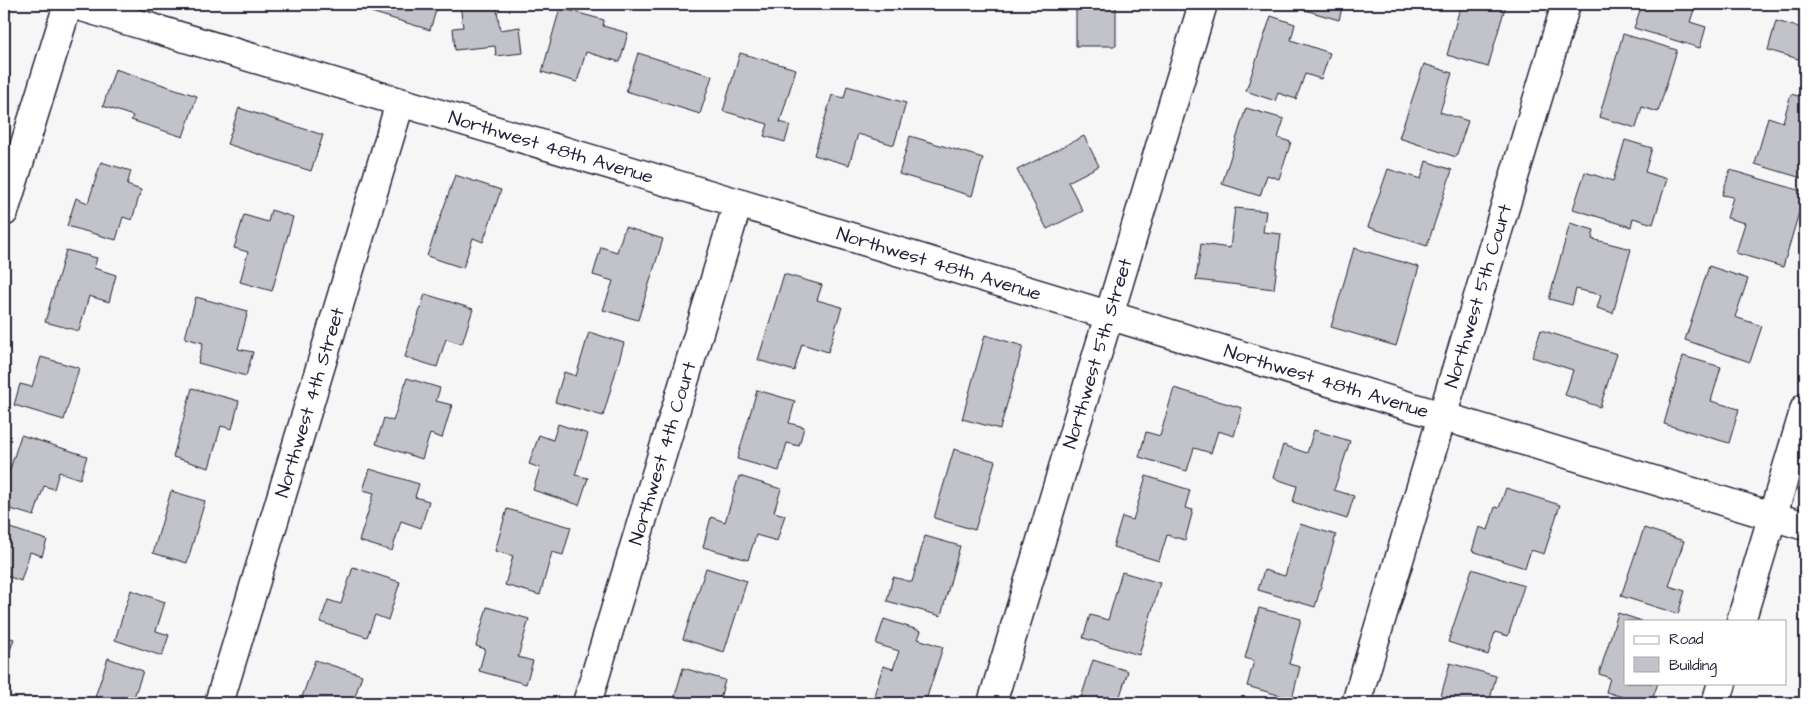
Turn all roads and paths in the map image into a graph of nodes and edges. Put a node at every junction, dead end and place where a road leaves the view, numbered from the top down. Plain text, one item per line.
1 (68, 4) edge
2 (72, 4) edge
3 (1203, 4) edge
4 (1566, 4) edge
5 (400, 103) junction
6 (738, 203) junction
7 (4, 212) edge
8 (1108, 315) junction
9 (1805, 408) edge
10 (1443, 416) junction
11 (1773, 516) junction
12 (1805, 526) edge
13 (1741, 620) edge
14 (1722, 684) edge
15 (219, 703) edge
16 (587, 703) edge
17 (992, 703) edge
18 (1356, 703) edge
19 (1716, 703) edge

1 - 7 street
2 - 5 street, Northwest 48th Avenue
3 - 8 street, Northwest 5th Street
4 - 10 street, Northwest 5th Court
5 - 6 street, Northwest 48th Avenue
5 - 15 street, Northwest 4th Street
6 - 8 street, Northwest 48th Avenue
6 - 16 street, Northwest 4th Court
8 - 10 street, Northwest 48th Avenue
8 - 17 street, Northwest 5th Street
9 - 11 street
10 - 11 street, Northwest 48th Avenue
10 - 18 street, Northwest 5th Court
11 - 12 street, Northwest 48th Avenue
11 - 13 street
14 - 19 street

